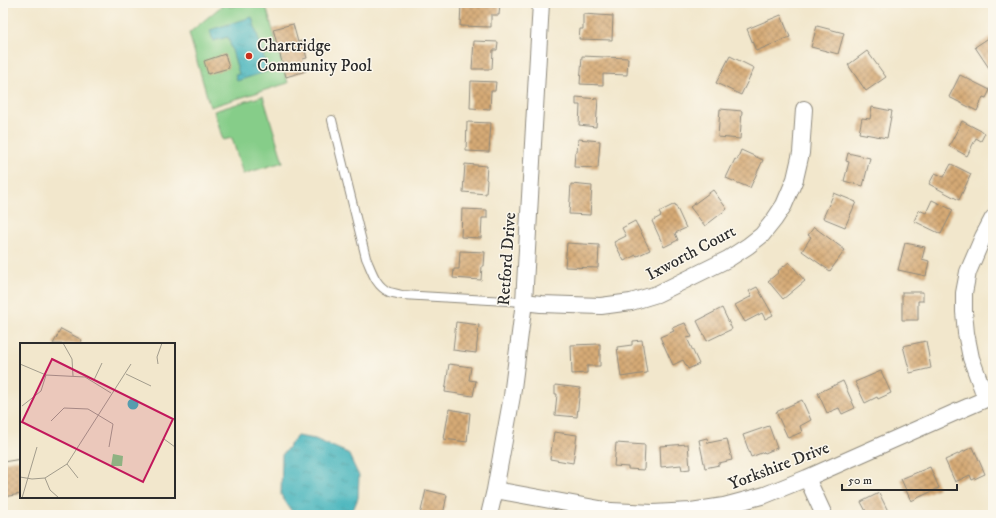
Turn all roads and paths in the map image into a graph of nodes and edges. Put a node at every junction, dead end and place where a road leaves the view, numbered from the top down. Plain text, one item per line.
1 (541, 3) edge
2 (804, 109) dead end
3 (332, 120) dead end
4 (993, 218) edge
5 (524, 302) junction
6 (989, 398) edge
7 (807, 478) junction
8 (495, 490) junction
9 (653, 514) edge
10 (489, 515) edge
11 (824, 515) edge

1 - 5 street, Retford Drive
2 - 5 street, Ixworth Court
3 - 5 lane
4 - 6 street
5 - 8 street, Retford Drive
6 - 7 street, Yorkshire Drive
7 - 9 street, Yorkshire Drive
7 - 11 street
8 - 9 street, Yorkshire Drive
8 - 10 street, Retford Drive

